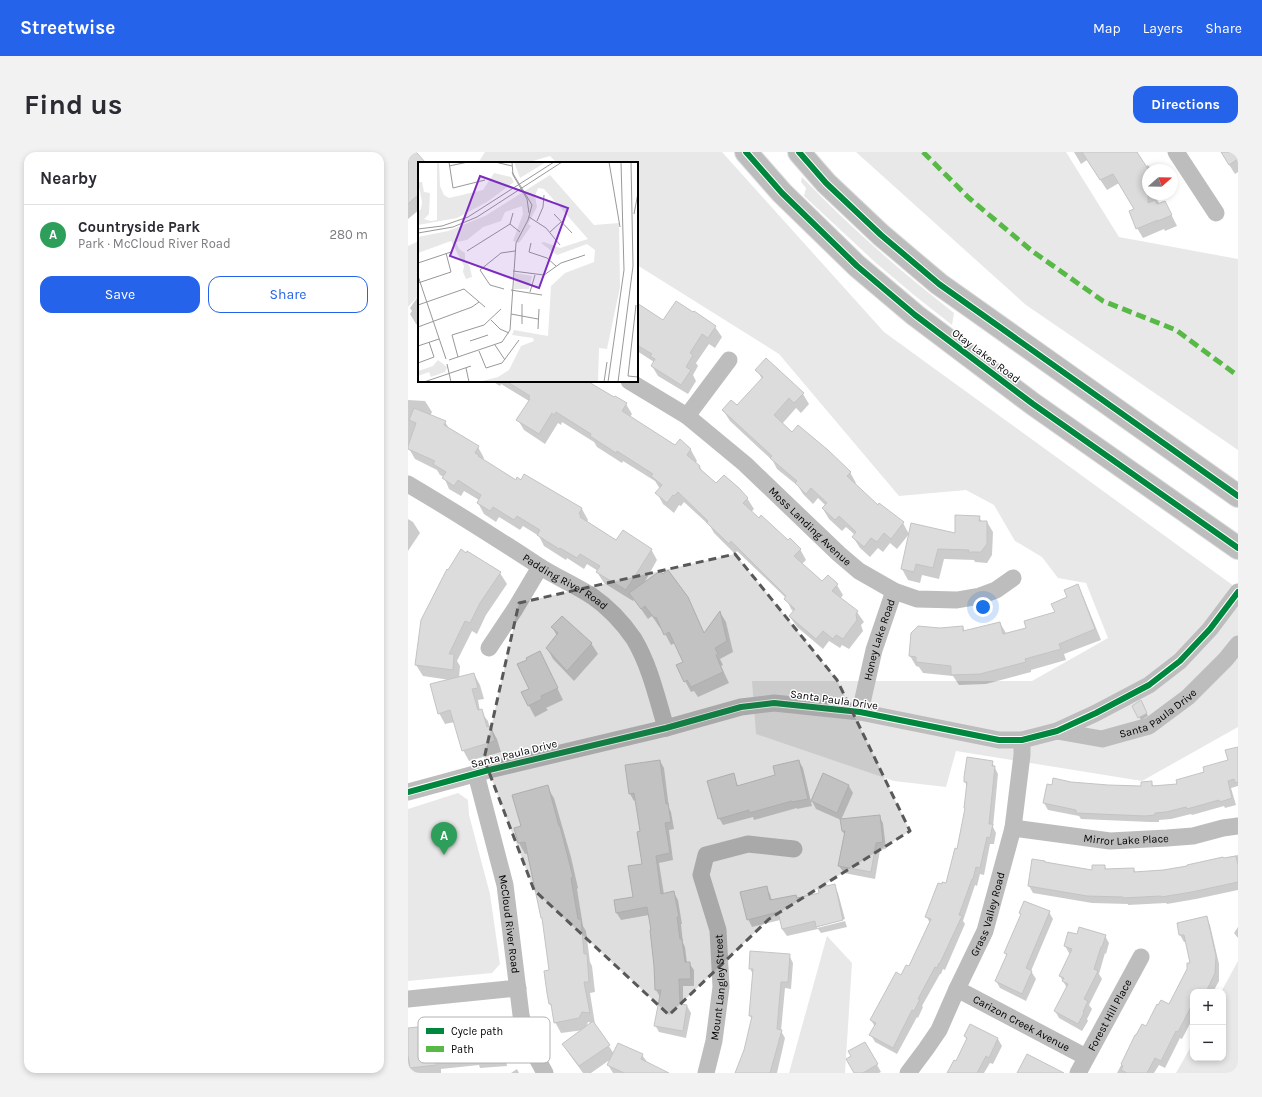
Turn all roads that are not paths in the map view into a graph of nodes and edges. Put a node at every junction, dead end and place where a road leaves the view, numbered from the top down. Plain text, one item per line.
1 (746, 152) edge
2 (799, 152) edge
3 (1176, 152) edge
4 (1216, 213) dead end
5 (729, 360) dead end
6 (631, 382) edge
7 (687, 416) junction
8 (408, 484) edge
9 (1238, 496) edge
10 (1238, 548) edge
11 (540, 567) junction
12 (1013, 578) dead end
13 (894, 591) junction
14 (1238, 592) edge
15 (1238, 644) edge
16 (489, 648) dead end
17 (860, 712) junction
18 (666, 728) junction
19 (1057, 731) junction
20 (1022, 740) junction
21 (476, 774) junction
22 (408, 792) edge
23 (1238, 826) edge
24 (1013, 828) junction
25 (794, 849) dead end
26 (1141, 957) dead end
27 (518, 988) junction
28 (957, 989) junction
29 (408, 999) edge
30 (521, 1017) edge
31 (1086, 1057) junction
32 (539, 1063) edge
33 (544, 1073) edge
34 (706, 1073) edge
35 (908, 1073) edge
36 (1078, 1073) edge

1 - 10 main road, Otay Lakes Road
2 - 9 main road
3 - 4 street
5 - 7 street
6 - 7 street, Moss Landing Avenue
7 - 13 street, Moss Landing Avenue
8 - 11 street, Padding River Road
11 - 16 street
11 - 18 street, Padding River Road
12 - 13 street, Moss Landing Avenue
13 - 17 street, Honey Lake Road
14 - 19 street, Santa Paula Drive
15 - 19 street, Santa Paula Drive
17 - 18 street, Santa Paula Drive
17 - 20 street, Santa Paula Drive
18 - 21 street, Santa Paula Drive
19 - 20 street, Santa Paula Drive
20 - 24 street, Grass Valley Road
21 - 22 street, Santa Paula Drive
21 - 27 street, McCloud River Road
23 - 24 street, Mirror Lake Place
24 - 28 street, Grass Valley Road
25 - 34 street, Mount Langley Street
26 - 31 street, Forest Hill Place
27 - 29 street
27 - 30 street, McCloud River Road
28 - 31 street, Carizon Creek Avenue
28 - 35 street, Grass Valley Road
31 - 36 street, Forest Hill Place
32 - 33 street, McCloud River Road

